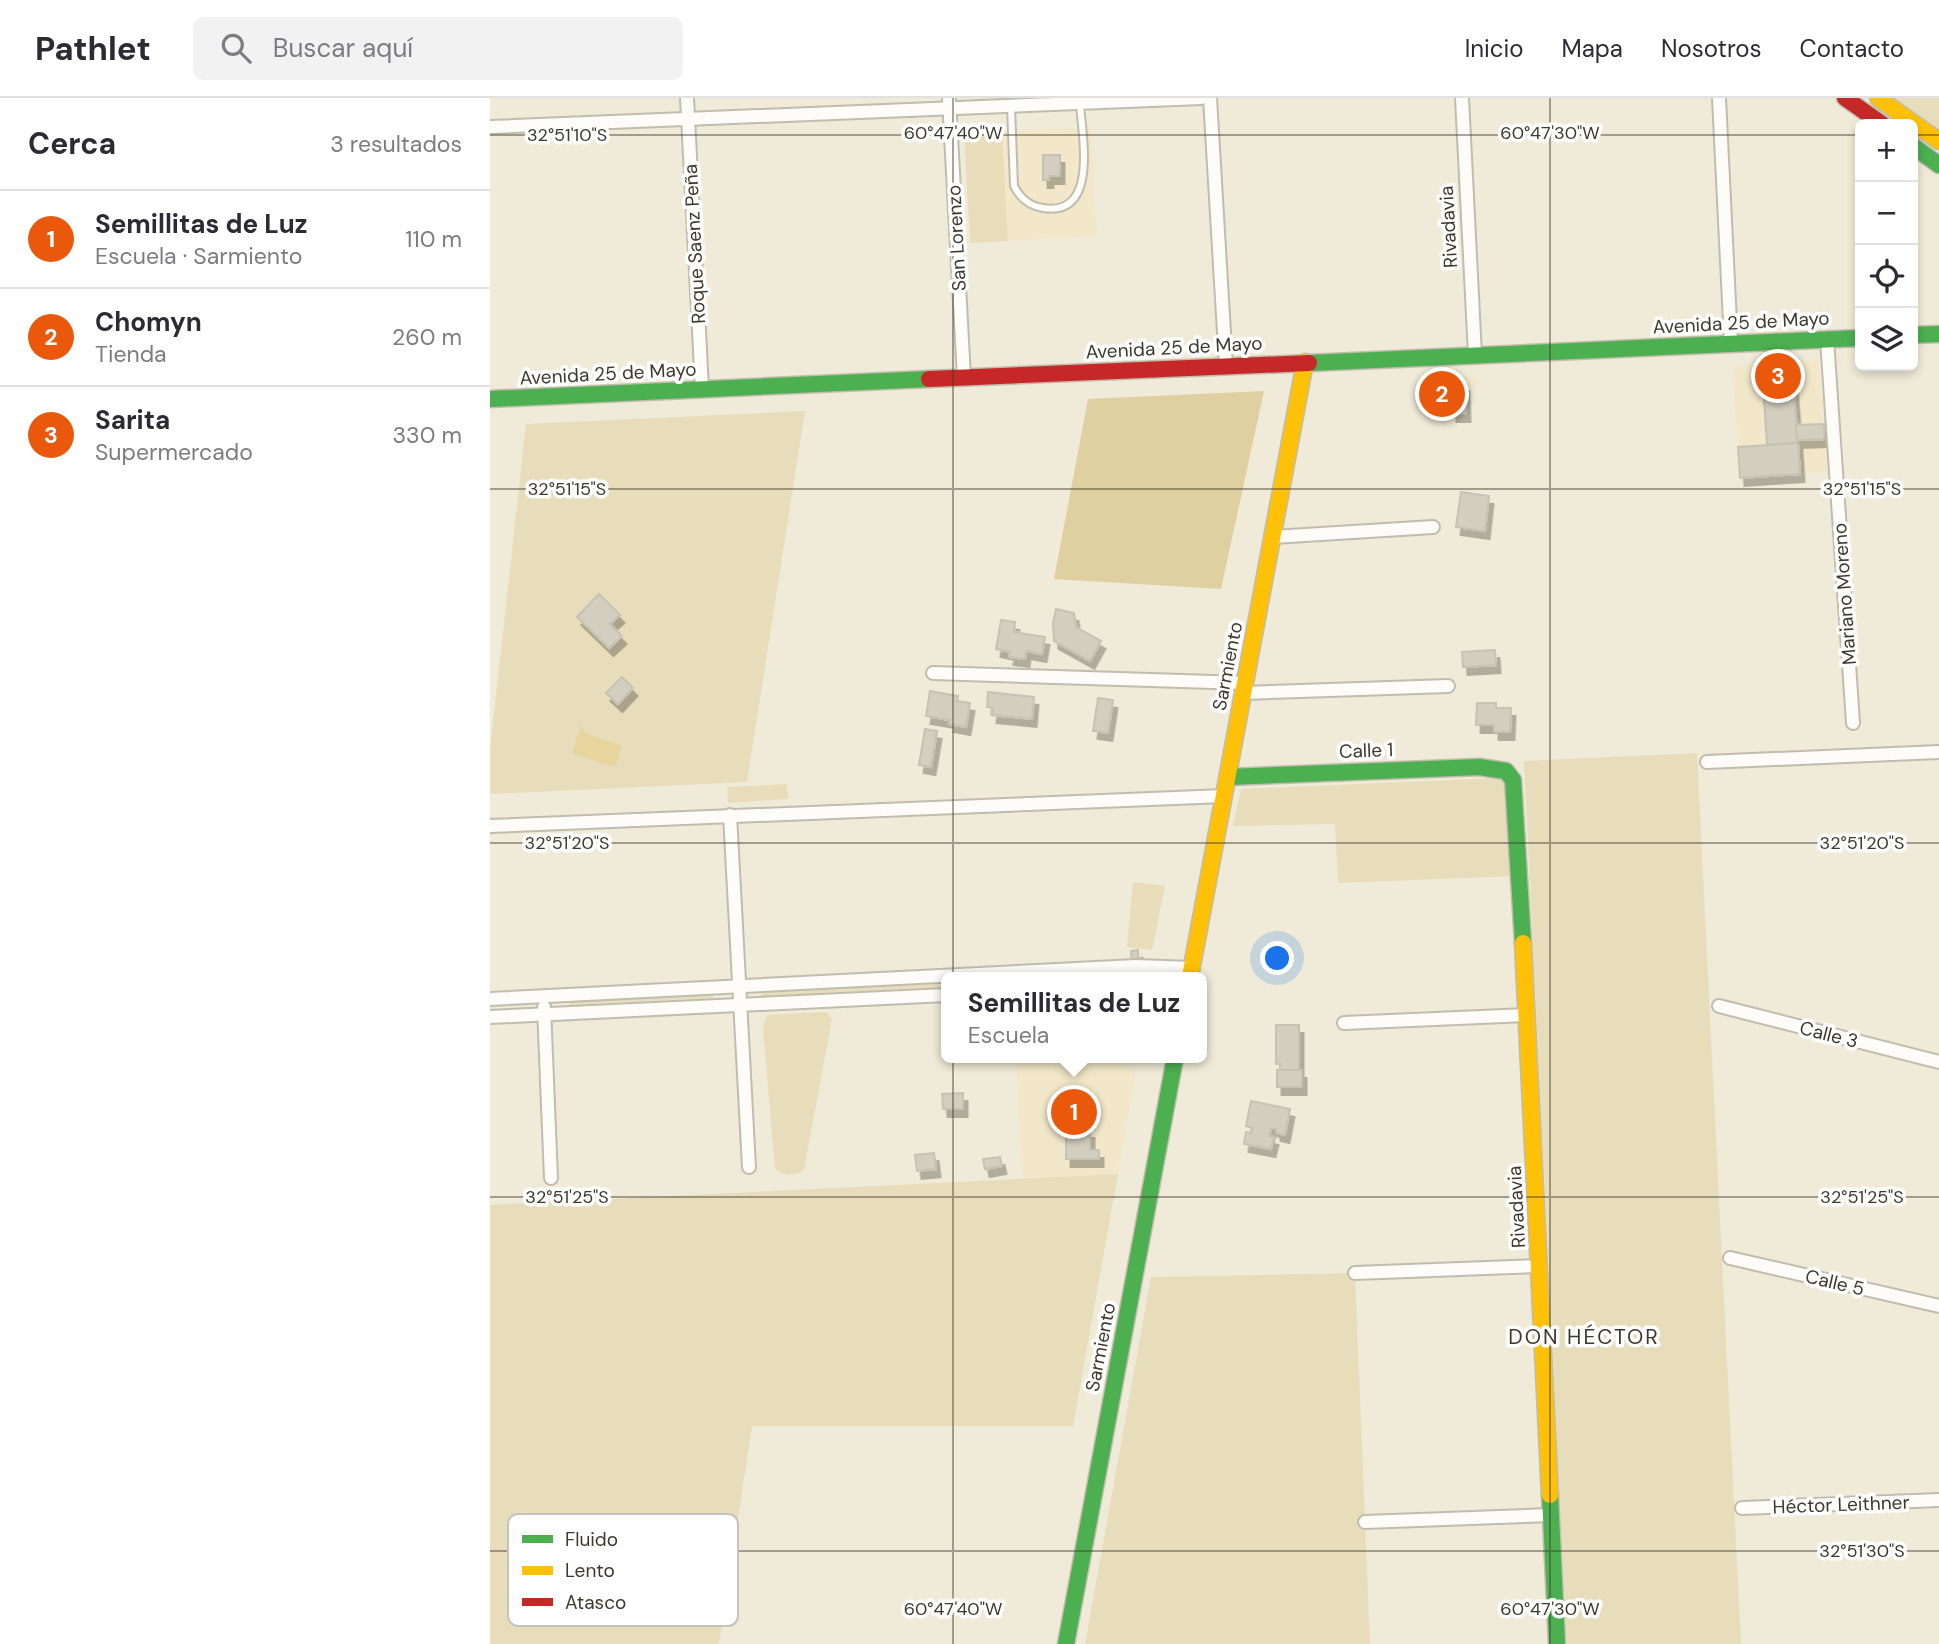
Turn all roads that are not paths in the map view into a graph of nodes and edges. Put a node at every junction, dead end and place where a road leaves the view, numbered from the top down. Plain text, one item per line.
1 (687, 98) edge
2 (1201, 98) edge
3 (1210, 98) edge
4 (1462, 98) edge
5 (1719, 98) edge
6 (1845, 98) edge
7 (1878, 98) edge
8 (1079, 101) edge
9 (949, 103) edge
10 (1011, 106) junction
11 (688, 119) junction
12 (1875, 119) edge
13 (490, 127) edge
14 (1939, 141) edge
15 (1918, 150) edge
16 (1939, 165) edge
17 (1939, 334) edge
18 (1918, 335) edge
19 (1855, 338) edge
20 (1827, 339) junction
21 (1731, 343) junction
22 (1475, 355) junction
23 (1305, 362) junction
24 (1226, 366) junction
25 (964, 377) junction
26 (702, 390) junction
27 (490, 399) edge
28 (1433, 527) dead end
29 (1273, 537) junction
30 (933, 673) dead end
31 (1448, 686) dead end
32 (1244, 688) junction
33 (1853, 723) dead end
34 (1939, 752) edge
35 (1707, 762) dead end
36 (1506, 771) joint
37 (1228, 777) junction
38 (1224, 796) junction
39 (730, 815) junction
40 (490, 826) edge
41 (1123, 972) edge
42 (1191, 972) edge
43 (941, 979) edge
44 (739, 986) junction
45 (941, 995) edge
46 (543, 996) junction
47 (490, 999) edge
48 (740, 1004) junction
49 (1719, 1006) dead end
50 (544, 1014) junction
51 (1528, 1015) junction
52 (490, 1017) edge
53 (1344, 1023) dead end
54 (1939, 1062) edge
55 (1174, 1063) edge
56 (749, 1167) dead end
57 (551, 1178) dead end
58 (1730, 1258) dead end
59 (1540, 1266) junction
60 (1355, 1273) dead end
61 (1939, 1306) edge
62 (1939, 1500) edge
63 (1742, 1508) dead end
64 (1551, 1515) junction
65 (1365, 1522) dead end
66 (1066, 1644) edge
67 (1557, 1644) edge

1 - 11 street, Roque Saenz Peña
2 - 8 street
3 - 24 street
4 - 22 street, Rivadavia
5 - 21 street
6 - 12 street
7 - 14 street
8 - 10 street
8 - 10 lane
9 - 10 street
9 - 11 street
9 - 25 street, San Lorenzo
11 - 13 street
11 - 26 street, Roque Saenz Peña
15 - 16 street
17 - 18 street
19 - 20 street, Avenida 25 de Mayo
20 - 21 street, Avenida 25 de Mayo
20 - 33 street, Mariano Moreno
21 - 22 street, Avenida 25 de Mayo
22 - 23 street, Avenida 25 de Mayo
23 - 24 street, Avenida 25 de Mayo
23 - 29 street, Sarmiento
24 - 25 street, Avenida 25 de Mayo
25 - 26 street, Avenida 25 de Mayo
26 - 27 street, Avenida 25 de Mayo
28 - 29 street
29 - 32 street, Sarmiento
30 - 32 street
31 - 32 street
32 - 37 street, Sarmiento
34 - 35 street
36 - 37 street, Calle 1
36 - 51 street, Rivadavia
37 - 38 street, Sarmiento
38 - 39 street
38 - 42 street, Sarmiento
39 - 40 street
39 - 44 street
41 - 42 street
43 - 44 street
44 - 46 street
44 - 48 street
45 - 48 street
46 - 47 street
46 - 50 street
48 - 50 street
48 - 56 street
49 - 54 street, Calle 3
50 - 52 street
50 - 57 street
51 - 53 street
51 - 59 street, Rivadavia
55 - 66 street, Sarmiento
58 - 61 street, Calle 5
59 - 60 street
59 - 64 street, Rivadavia
62 - 63 street, Héctor Leithner
64 - 65 street
64 - 67 street, Rivadavia

